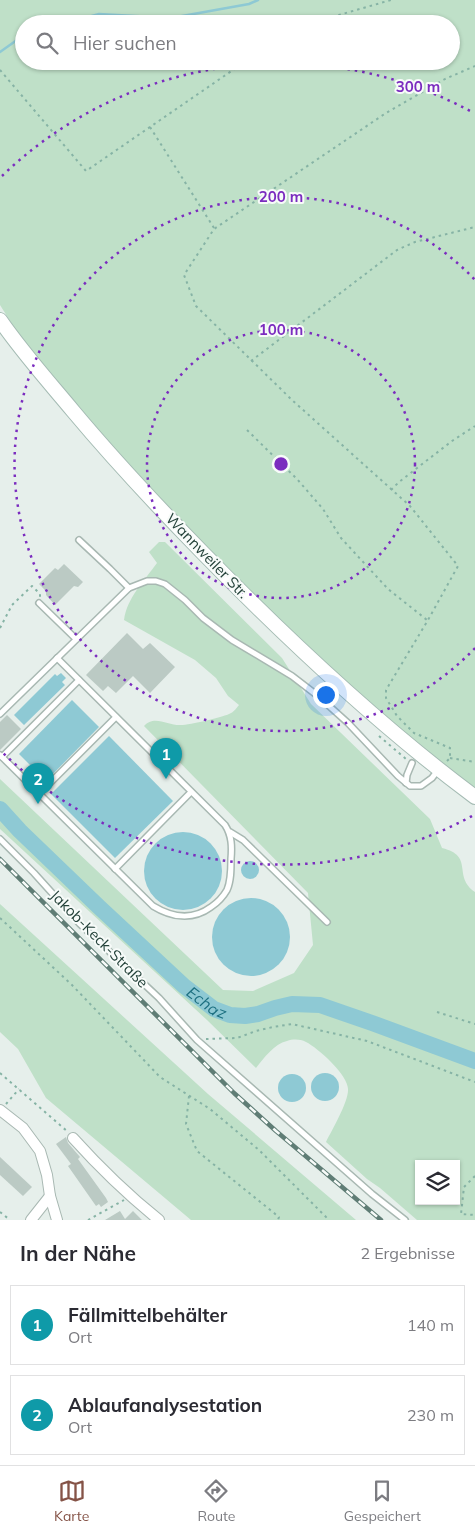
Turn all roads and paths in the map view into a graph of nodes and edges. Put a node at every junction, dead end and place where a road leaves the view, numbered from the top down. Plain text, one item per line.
1 (391, 0) edge
2 (339, 15) edge
3 (475, 66) edge
4 (0, 70) edge
5 (233, 70) edge
6 (150, 127) junction
7 (475, 227) edge
8 (214, 229) junction
9 (0, 320) edge
10 (251, 361) junction
11 (475, 426) edge
12 (248, 430) dead end
13 (391, 490) junction
14 (79, 540) dead end
15 (129, 588) junction
16 (39, 603) joint
17 (428, 620) junction
18 (0, 628) edge
19 (76, 639) junction
20 (57, 658) junction
21 (79, 680) junction
22 (0, 714) edge
23 (116, 717) junction
24 (1, 756) edge
25 (450, 758) junction
26 (475, 762) edge
27 (412, 763) dead end
28 (438, 769) junction
29 (406, 783) junction
30 (191, 792) junction
31 (39, 794) junction
32 (475, 798) edge
33 (229, 832) junction
34 (0, 839) edge
35 (115, 869) junction
36 (0, 918) edge
37 (326, 922) dead end
38 (437, 1012) dead end
39 (475, 1024) edge
40 (196, 1040) junction
41 (0, 1073) edge
42 (475, 1082) edge
43 (19, 1089) junction
44 (189, 1096) junction
45 (0, 1110) edge
46 (73, 1138) joint
47 (475, 1176) edge
48 (50, 1196) junction
49 (130, 1197) junction
50 (0, 1212) edge
51 (475, 1215) edge
52 (326, 1217) junction
53 (10, 1220) edge
54 (31, 1220) edge
55 (57, 1220) edge
56 (88, 1220) edge
57 (159, 1220) edge
58 (278, 1220) edge
59 (324, 1220) edge
60 (329, 1220) edge
61 (406, 1220) edge

1 - 2 path
3 - 8 path
4 - 6 path
5 - 6 path
6 - 8 path
7 - 10 path
8 - 10 path
9 - 28 main road, Wannweiler Str.
10 - 13 path
11 - 13 path
12 - 17 path
13 - 17 path
14 - 15 lane
15 - 19 lane
15 - 29 lane
16 - 18 path
16 - 19 lane
17 - 25 path
19 - 20 lane
20 - 21 lane
20 - 22 lane
21 - 23 lane
21 - 24 lane
23 - 30 lane
23 - 31 lane
24 - 31 lane
25 - 26 path
25 - 28 path
27 - 29 lane
28 - 29 lane
28 - 32 main road, Wannweiler Str.
30 - 33 lane
30 - 35 lane
31 - 35 lane
33 - 35 lane
33 - 37 lane
34 - 40 lane, Jakob-Keck-Straße
36 - 44 path
38 - 39 path
40 - 42 path
40 - 61 lane, Jakob-Keck-Straße
41 - 43 path
43 - 45 path
43 - 46 path
44 - 52 path
44 - 58 path
45 - 48 street
46 - 49 street
47 - 51 path
48 - 54 street
48 - 55 street
49 - 56 path
49 - 57 street
50 - 53 path
52 - 59 path
52 - 60 path

